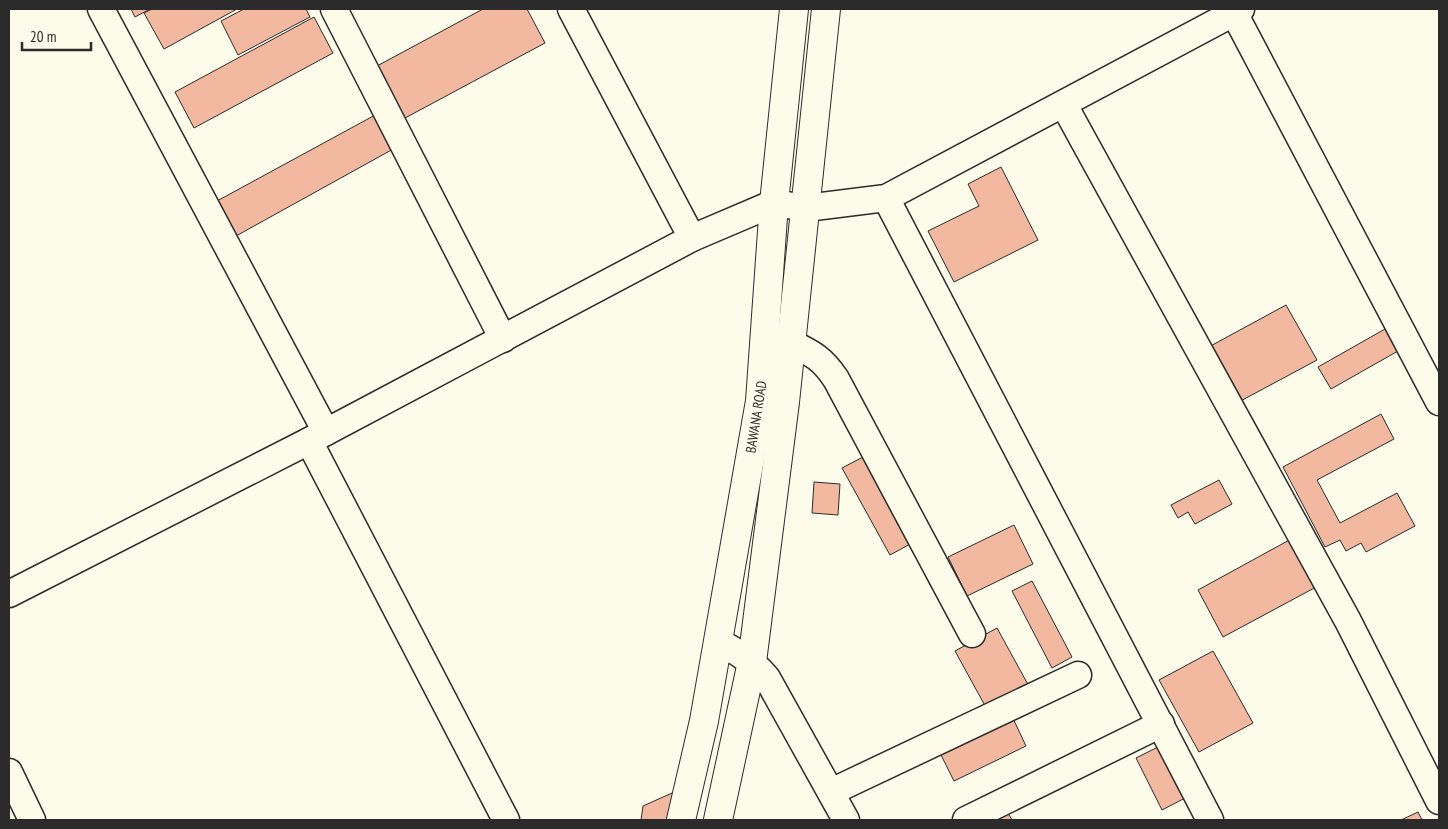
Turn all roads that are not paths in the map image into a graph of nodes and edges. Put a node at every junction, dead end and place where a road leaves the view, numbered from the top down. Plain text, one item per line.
1 (101, 9) edge
2 (334, 9) edge
3 (571, 9) edge
4 (794, 9) edge
5 (826, 9) edge
6 (1236, 10) edge
7 (1064, 104) junction
8 (886, 198) junction
9 (774, 203) junction
10 (806, 208) junction
11 (692, 238) junction
12 (503, 338) junction
13 (791, 343) junction
14 (1439, 402) edge
15 (318, 436) junction
16 (9, 594) edge
17 (972, 634) dead end
18 (718, 642) junction
19 (752, 662) junction
20 (1078, 675) dead end
21 (1162, 724) junction
22 (9, 772) edge
23 (831, 792) junction
24 (1439, 801) edge
25 (32, 820) edge
26 (506, 820) edge
27 (681, 820) edge
28 (718, 820) edge
29 (846, 820) edge
30 (966, 820) edge
31 (1210, 820) edge

1 - 15 street
2 - 12 street
3 - 11 street
4 - 9 main road, BAWANA ROAD
5 - 10 main road, BAWANA ROAD
6 - 7 street
6 - 14 street
7 - 8 street
7 - 24 street
8 - 10 street
8 - 21 street
9 - 10 street
9 - 11 street
9 - 18 main road, BAWANA ROAD
10 - 13 main road, BAWANA ROAD
11 - 12 street
12 - 15 street
13 - 17 street
13 - 19 main road, BAWANA ROAD
15 - 16 street
15 - 26 street
18 - 19 street
18 - 27 main road, BAWANA ROAD
19 - 23 street
19 - 28 main road, BAWANA ROAD
20 - 23 street
21 - 30 street
21 - 31 street
22 - 25 street
23 - 29 street

